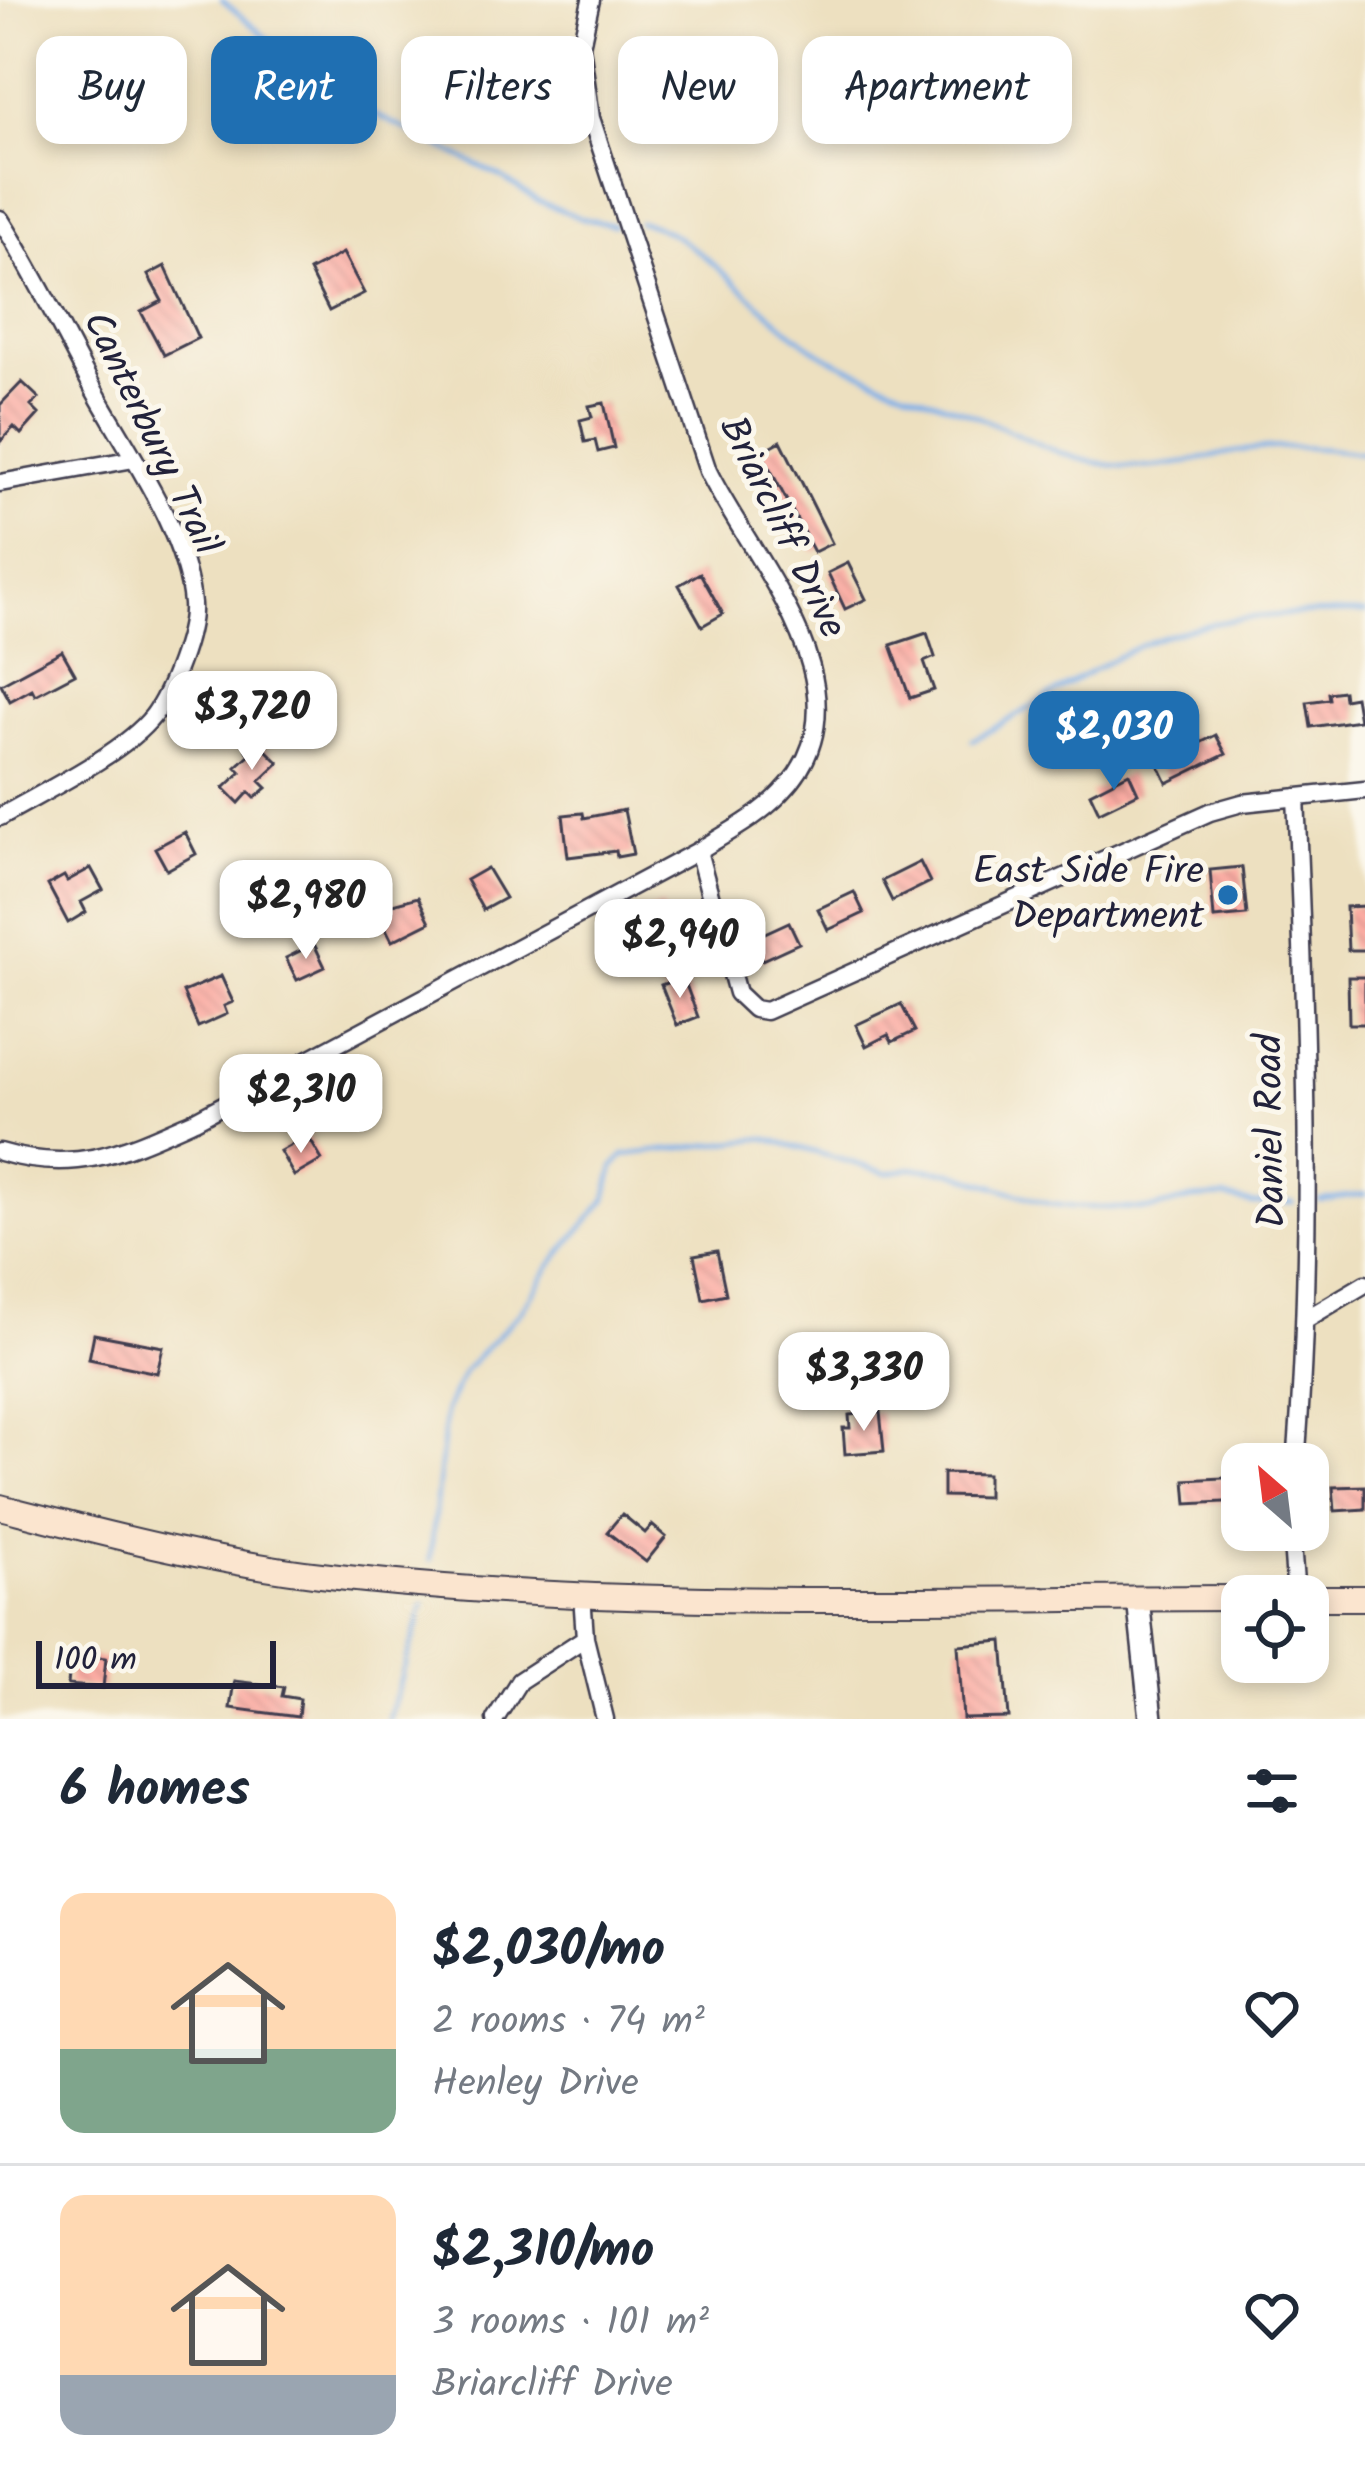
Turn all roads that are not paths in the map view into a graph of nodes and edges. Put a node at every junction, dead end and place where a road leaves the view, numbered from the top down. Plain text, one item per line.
1 (591, 0) edge
2 (0, 219) edge
3 (134, 459) junction
4 (0, 483) edge
5 (1365, 790) edge
6 (1297, 797) junction
7 (0, 818) edge
8 (698, 851) junction
9 (0, 1152) edge
10 (1365, 1284) edge
11 (1306, 1319) junction
12 (1297, 1443) edge
13 (0, 1507) edge
14 (582, 1594) junction
15 (1138, 1598) junction
16 (1221, 1598) edge
17 (1329, 1598) edge
18 (1365, 1598) edge
19 (585, 1638) junction
20 (495, 1719) edge
21 (605, 1719) edge
22 (1151, 1719) edge

1 - 8 street, Briarcliff Drive
2 - 3 street, Canterbury Trail
3 - 4 street
3 - 7 street, Canterbury Trail
5 - 6 street
6 - 8 street
6 - 11 street, Daniel Road
8 - 9 street, Briarcliff Drive
10 - 11 street
11 - 12 street, Daniel Road
13 - 14 main road
14 - 15 main road
14 - 19 street
15 - 16 main road
15 - 22 street
17 - 18 main road
19 - 20 street
19 - 21 street

